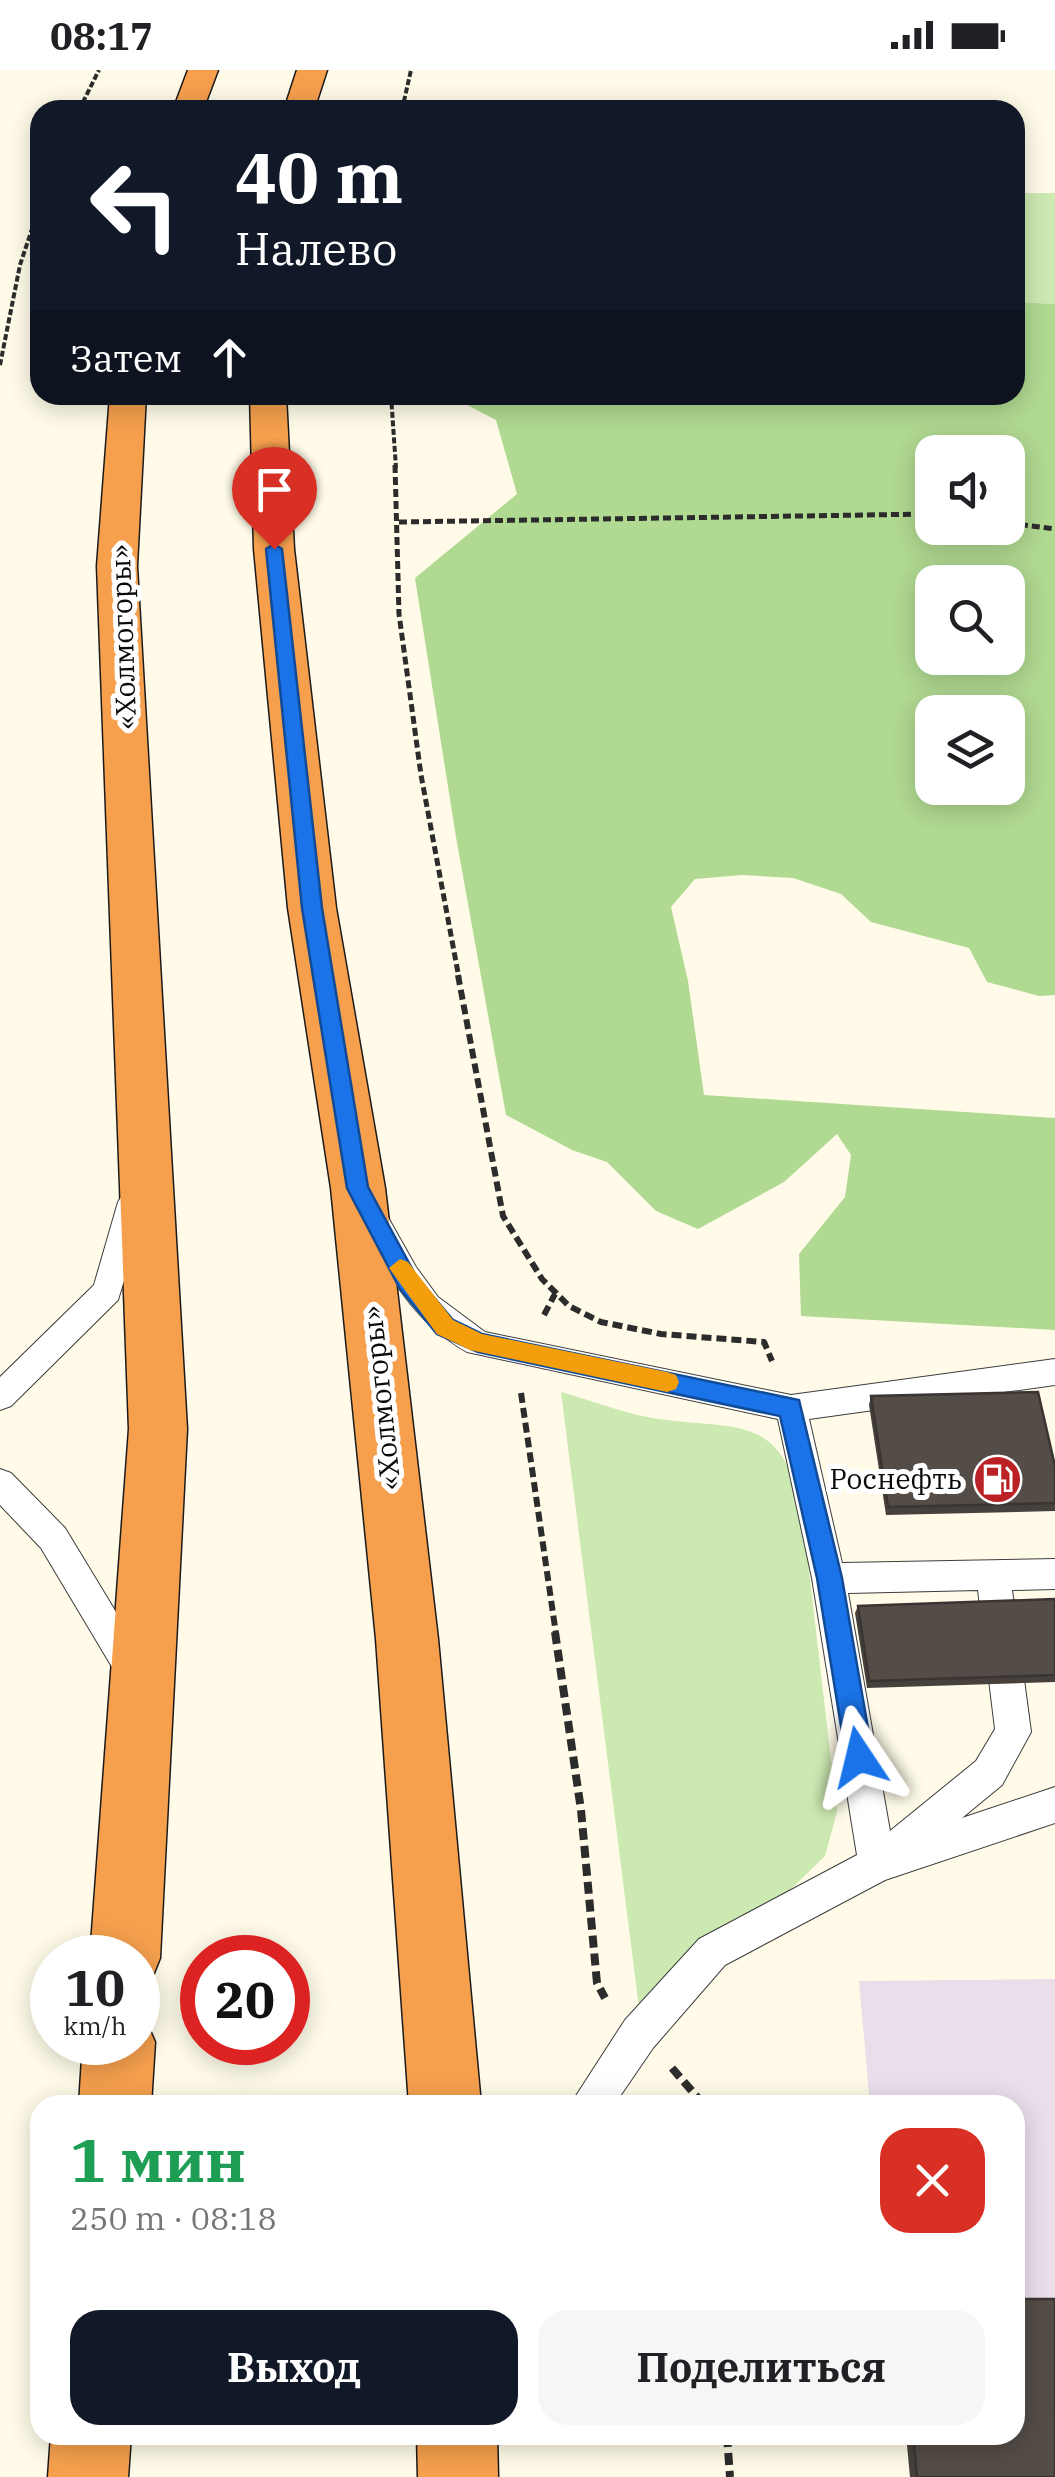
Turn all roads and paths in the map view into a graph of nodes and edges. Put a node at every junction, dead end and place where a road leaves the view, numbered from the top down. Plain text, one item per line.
1 (100, 70) edge
2 (203, 70) edge
3 (312, 70) edge
4 (411, 70) edge
5 (84, 100) edge
6 (192, 100) edge
7 (302, 100) edge
8 (404, 100) edge
9 (30, 235) edge
10 (0, 365) edge
11 (127, 405) edge
12 (268, 405) edge
13 (391, 405) edge
14 (915, 514) edge
15 (400, 522) junction
16 (1025, 525) edge
17 (1055, 529) edge
18 (146, 1156) junction
19 (358, 1188) junction
20 (556, 1294) junction
21 (525, 1352) junction
22 (1055, 1372) edge
23 (0, 1397) edge
24 (790, 1408) junction
25 (0, 1483) edge
26 (1055, 1574) edge
27 (993, 1575) junction
28 (829, 1578) junction
29 (144, 1691) junction
30 (1055, 1805) edge
31 (878, 1864) junction
32 (127, 1935) edge
33 (639, 2034) junction
34 (117, 2065) edge
35 (115, 2095) edge
36 (444, 2095) edge
37 (597, 2095) edge
38 (695, 2095) edge
39 (90, 2445) edge
40 (457, 2445) edge
41 (488, 2445) edge
42 (728, 2445) edge
43 (88, 2477) edge
44 (458, 2477) edge
45 (480, 2477) edge
46 (730, 2477) edge

1 - 5 path
2 - 6 highway
3 - 7 highway
4 - 8 path
9 - 10 path
11 - 18 highway, «Холмогоры»
12 - 19 highway, «Холмогоры»
13 - 15 path
14 - 15 path
15 - 20 path
16 - 17 path
18 - 23 lane
18 - 29 highway, «Холмогоры»
19 - 21 lane
19 - 36 highway, «Холмогоры»
20 - 21 path
20 - 24 path
21 - 24 lane
21 - 33 path
22 - 24 lane
24 - 28 lane
25 - 29 lane
26 - 27 lane
27 - 28 lane
27 - 31 lane
28 - 31 lane
29 - 32 highway, «Холмогоры»
30 - 31 lane
31 - 33 lane
33 - 37 lane
33 - 38 path
34 - 35 highway
39 - 43 highway
40 - 44 highway
41 - 45 lane
42 - 46 path

